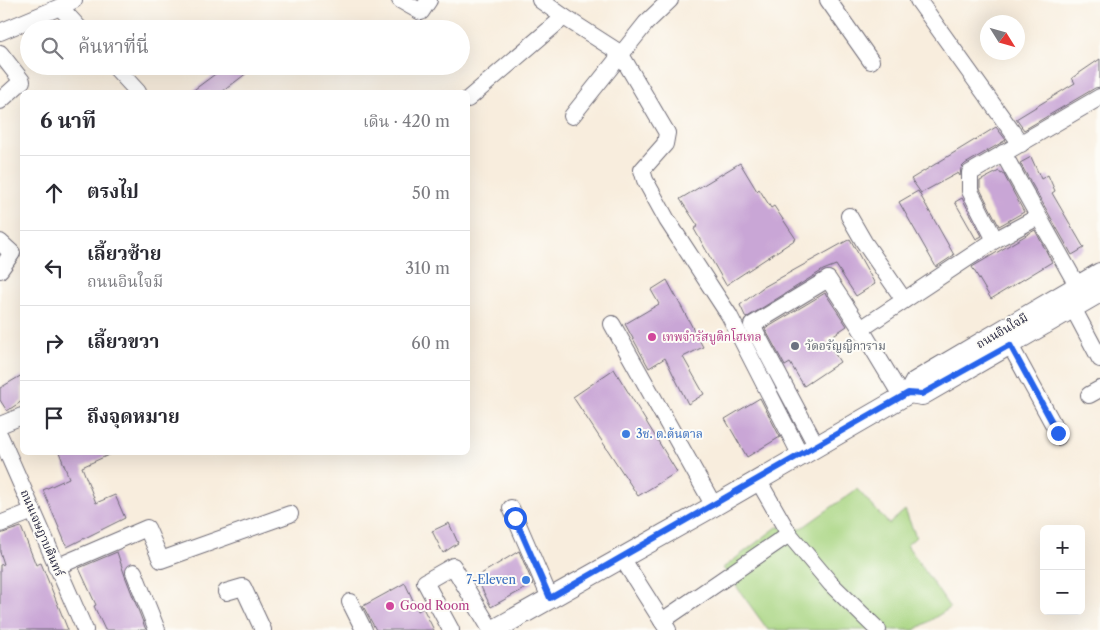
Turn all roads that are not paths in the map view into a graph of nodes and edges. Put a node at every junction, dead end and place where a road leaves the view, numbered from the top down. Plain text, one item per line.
1 (400, 0) edge
2 (429, 0) edge
3 (540, 0) edge
4 (670, 0) edge
5 (828, 0) edge
6 (918, 0) edge
7 (67, 4) edge
8 (564, 18) junction
9 (29, 20) edge
10 (75, 20) edge
11 (20, 24) edge
12 (0, 32) edge
13 (620, 52) junction
14 (0, 53) edge
15 (871, 61) dead end
16 (122, 75) edge
17 (136, 90) edge
18 (1100, 97) edge
19 (470, 98) edge
20 (0, 100) edge
21 (572, 116) dead end
22 (1020, 144) junction
23 (1003, 154) junction
24 (849, 216) dead end
25 (1038, 217) junction
26 (996, 240) junction
27 (0, 242) edge
28 (0, 270) edge
29 (1100, 274) edge
30 (1078, 286) junction
31 (1100, 292) edge
32 (904, 300) junction
33 (1073, 308) junction
34 (612, 324) dead end
35 (861, 329) junction
36 (1010, 345) junction
37 (1100, 359) edge
38 (905, 395) junction
39 (20, 418) edge
40 (0, 435) edge
41 (1058, 437) dead end
42 (809, 451) junction
43 (758, 480) junction
44 (714, 506) junction
45 (511, 508) dead end
46 (34, 511) junction
47 (290, 514) dead end
48 (0, 524) edge
49 (789, 534) junction
50 (622, 558) junction
51 (56, 567) junction
52 (134, 572) dead end
53 (226, 592) dead end
54 (550, 598) junction
55 (350, 602) dead end
56 (665, 626) edge
57 (85, 630) edge
58 (158, 630) edge
59 (263, 630) edge
60 (364, 630) edge
61 (451, 630) edge
62 (493, 630) edge
63 (878, 630) edge

1 - 2 street
3 - 8 street
4 - 13 street
5 - 15 street
6 - 22 street
7 - 9 street
7 - 10 street
8 - 13 street
8 - 19 street
11 - 12 street
13 - 21 street
13 - 42 street
14 - 20 street
16 - 17 street
18 - 22 street
22 - 23 street
23 - 25 street
23 - 26 street
24 - 32 street
25 - 26 street
25 - 30 street
26 - 32 street
27 - 28 street
29 - 30 main road, ถนนอินใจมี
30 - 38 main road, ถนนอินใจมี
31 - 33 main road, ถนนอินใจมี
32 - 35 street
33 - 36 main road, ถนนอินใจมี
33 - 37 street
34 - 44 street
35 - 38 street
35 - 42 street
36 - 38 main road, ถนนอินใจมี
36 - 41 street
38 - 42 main road, ถนนอินใจมี
39 - 40 street
40 - 46 street, ถนนเจษฎาบดินทร์
42 - 43 main road, ถนนอินใจมี
43 - 44 main road, ถนนอินใจมี
43 - 49 street
44 - 50 main road, ถนนอินใจมี
45 - 54 street
46 - 48 street
46 - 51 street, ถนนเจษฎาบดินทร์
47 - 51 street
49 - 56 street
49 - 63 street
50 - 54 main road, ถนนอินใจมี
50 - 56 street
51 - 57 street, ถนนเจษฎาบดินทร์
52 - 58 street
53 - 59 street
54 - 62 main road, ถนนอินใจมี
55 - 60 street
61 - 62 street

